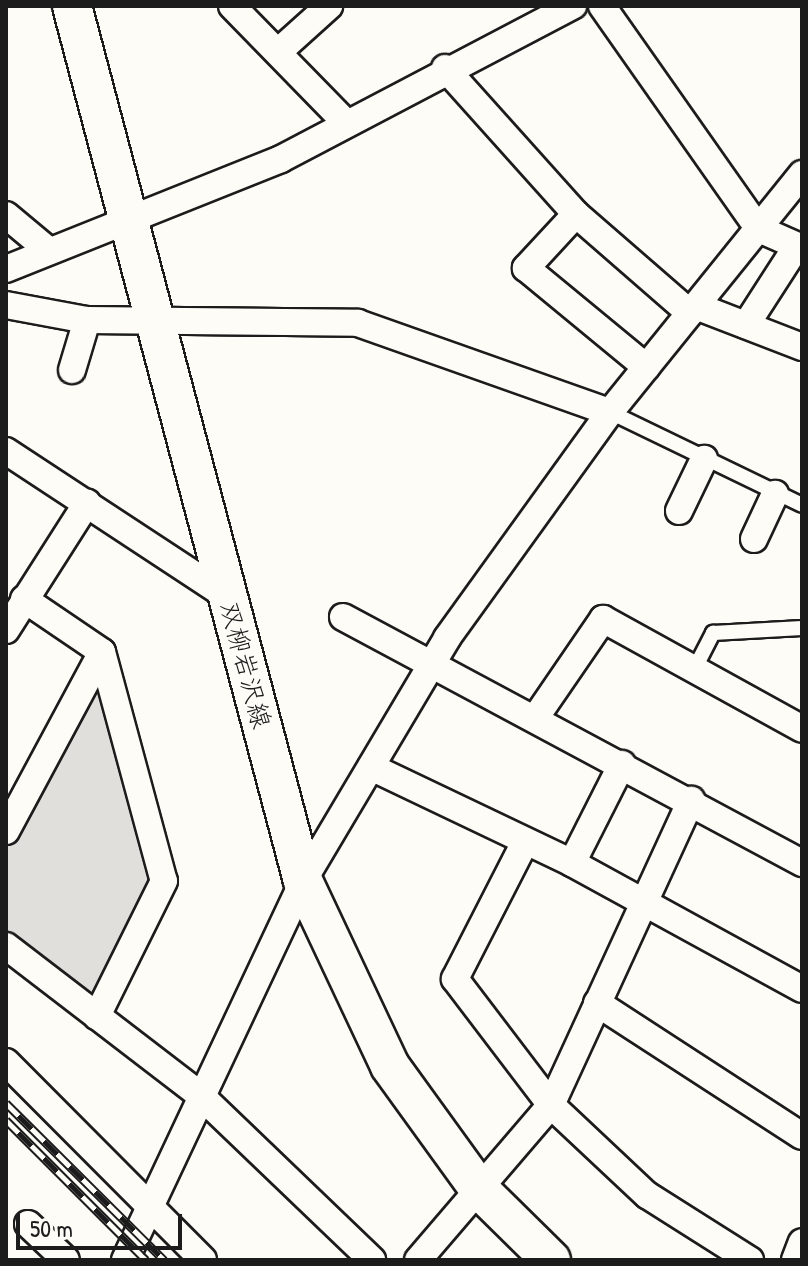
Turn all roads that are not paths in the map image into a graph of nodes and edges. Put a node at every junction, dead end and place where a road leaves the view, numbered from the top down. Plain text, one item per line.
1 (72, 6) edge
2 (232, 6) edge
3 (329, 6) edge
4 (573, 6) edge
5 (602, 6) edge
6 (278, 52) junction
7 (445, 68) junction
8 (346, 123) junction
9 (802, 174) edge
10 (576, 214) junction
11 (6, 215) edge
12 (128, 216) junction
13 (759, 229) junction
14 (799, 247) edge
15 (48, 250) junction
16 (6, 269) edge
17 (6, 305) edge
18 (693, 310) junction
19 (155, 319) junction
20 (87, 320) junction
21 (746, 325) junction
22 (802, 347) edge
23 (646, 367) junction
24 (72, 370) dead end
25 (610, 412) junction
26 (6, 451) edge
27 (704, 459) junction
28 (775, 494) junction
29 (87, 503) junction
30 (802, 505) edge
31 (679, 511) dead end
32 (754, 539) dead end
33 (228, 597) junction
34 (24, 599) junction
35 (343, 617) dead end
36 (802, 628) edge
37 (6, 630) edge
38 (102, 652) junction
39 (429, 667) junction
40 (694, 670) junction
41 (536, 717) junction
42 (802, 729) edge
43 (622, 764) junction
44 (371, 767) junction
45 (691, 800) junction
46 (6, 831) edge
47 (525, 842) junction
48 (572, 863) junction
49 (802, 863) edge
50 (303, 881) junction
51 (645, 901) junction
52 (6, 946) edge
53 (802, 989) edge
54 (597, 1003) junction
55 (97, 1016) junction
56 (6, 1062) edge
57 (199, 1094) junction
58 (551, 1105) junction
59 (802, 1136) edge
60 (479, 1189) junction
61 (150, 1207) junction
62 (28, 1224) dead end
63 (802, 1242) edge
64 (66, 1260) edge
65 (125, 1260) edge
66 (203, 1260) edge
67 (372, 1260) edge
68 (418, 1260) edge
69 (551, 1260) edge
70 (750, 1260) edge
71 (795, 1260) edge

1 - 12 street, 双柳岩沢線
2 - 6 street
3 - 6 street
4 - 7 street
5 - 13 street
6 - 8 street
7 - 8 street
7 - 10 street
8 - 12 street
9 - 13 street
10 - 18 street
10 - 23 street
11 - 15 street
12 - 15 street
12 - 19 street, 双柳岩沢線
13 - 14 street
13 - 18 street
14 - 21 street
15 - 16 street
17 - 20 street
18 - 21 street
18 - 23 street
19 - 20 street
19 - 25 street
19 - 33 street, 双柳岩沢線
20 - 24 street
21 - 22 street
23 - 25 street
25 - 27 lane
25 - 39 street
26 - 29 street
27 - 28 lane
27 - 31 street
28 - 30 lane
28 - 32 street
29 - 33 street
29 - 34 street
33 - 50 street, 双柳岩沢線
34 - 37 street
34 - 38 street
35 - 39 street
36 - 40 lane
38 - 46 street
38 - 55 street
39 - 41 street
39 - 44 street
40 - 41 street
40 - 42 street
41 - 43 street
43 - 45 street
43 - 48 street
44 - 47 street
44 - 50 street
45 - 49 street
45 - 51 street
47 - 48 street
47 - 58 street
48 - 51 street
50 - 57 street
50 - 60 street, 双柳岩沢線
51 - 53 street
51 - 54 street
52 - 55 street
54 - 58 street
54 - 59 street
55 - 57 street
56 - 61 street
57 - 61 street
57 - 67 street
58 - 60 street
58 - 70 street
60 - 68 street
60 - 69 street, 双柳岩沢線
61 - 65 street
61 - 66 street
62 - 64 street
63 - 71 street

